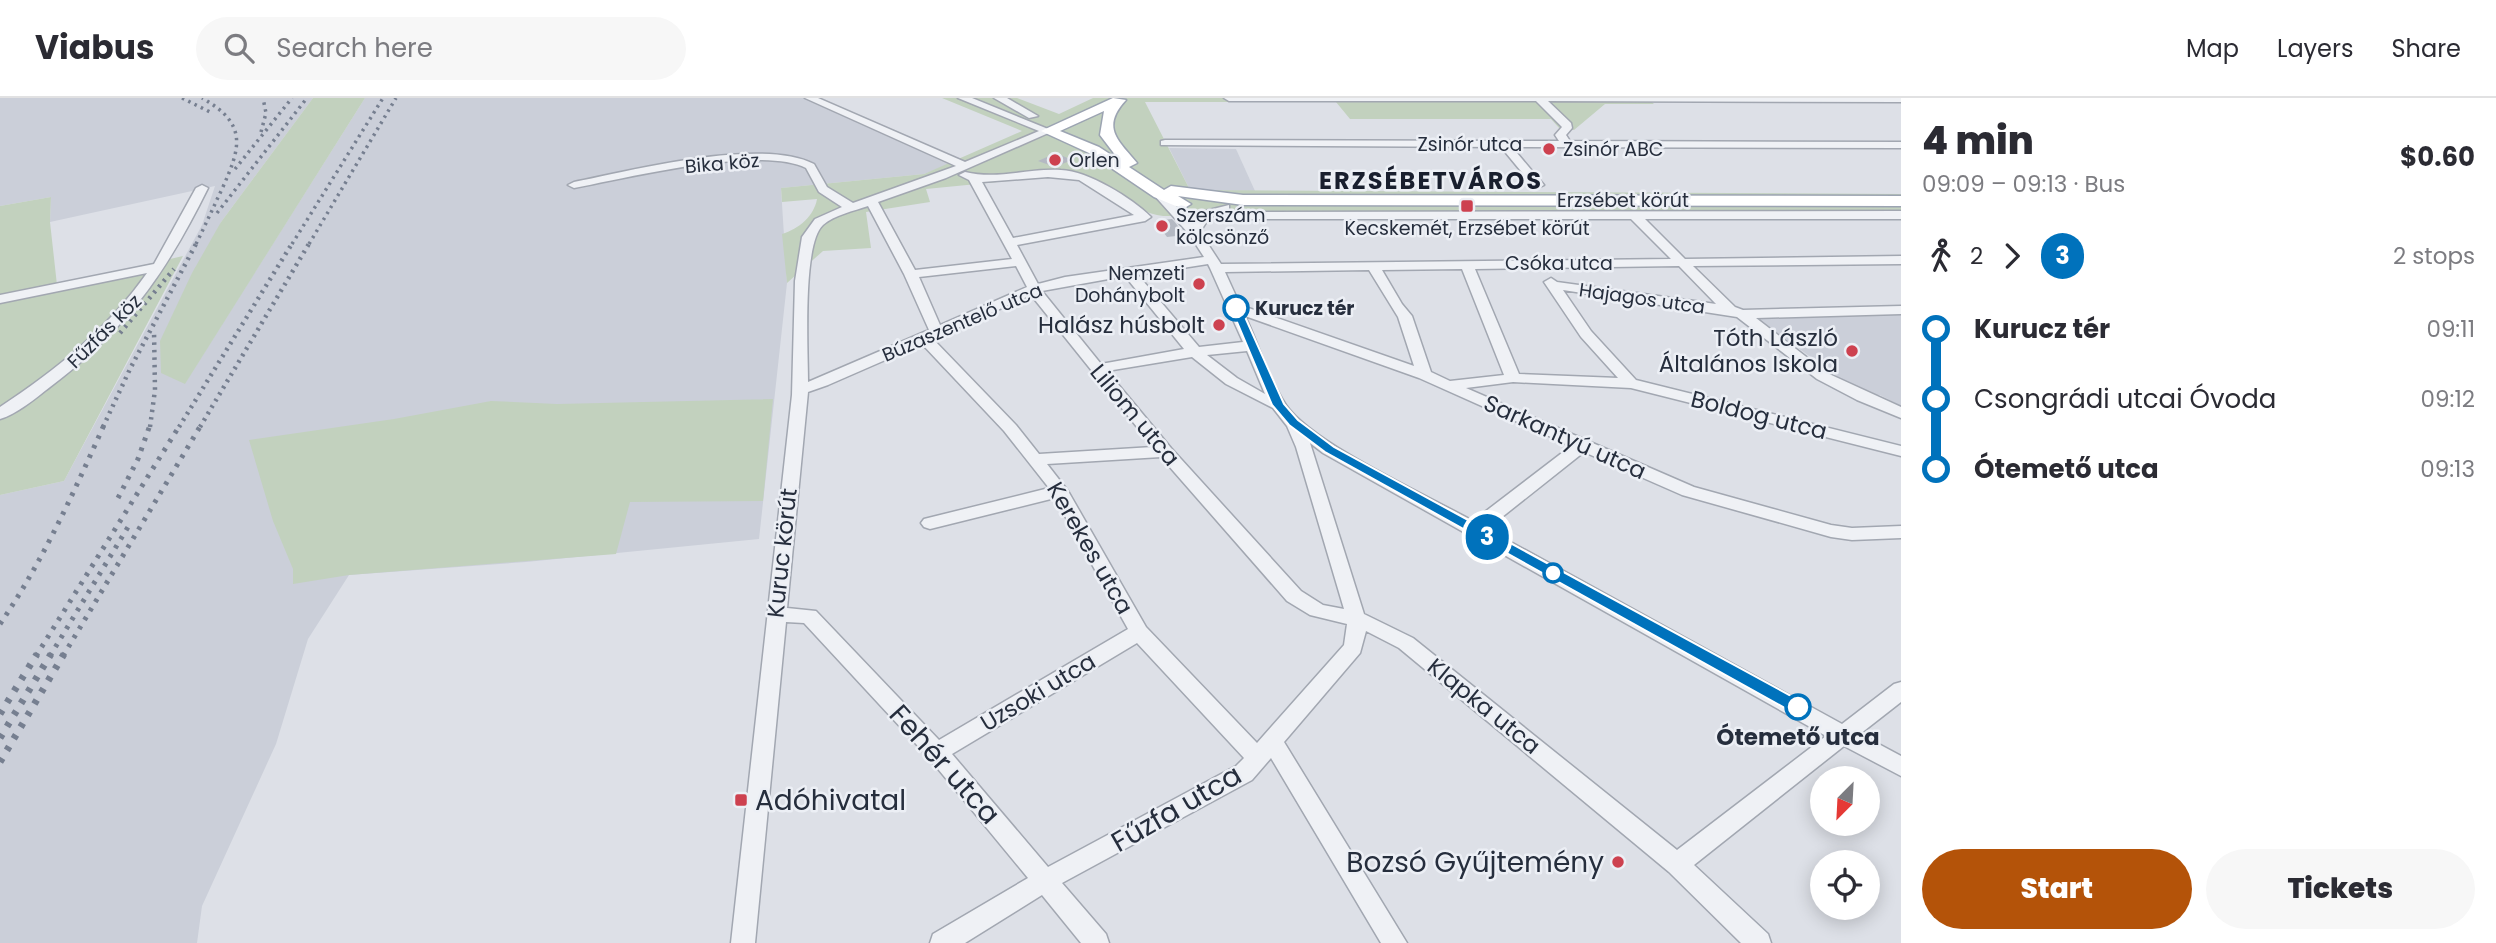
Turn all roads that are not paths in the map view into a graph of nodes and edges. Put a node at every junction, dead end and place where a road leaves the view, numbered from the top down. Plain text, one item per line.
1 (810, 98) edge
2 (963, 98) edge
3 (999, 98) edge
4 (1229, 98) edge
5 (1271, 98) edge
6 (1538, 98) edge
7 (1639, 98) edge
8 (1715, 99) edge
9 (1901, 99) edge
10 (1121, 100) edge
11 (1054, 128) junction
12 (1165, 144) dead end
13 (1504, 144) junction
14 (1567, 144) junction
15 (1901, 145) edge
16 (1123, 157) junction
17 (960, 168) junction
18 (974, 178) junction
19 (574, 185) dead end
20 (1538, 185) dead end
21 (202, 188) dead end
22 (1165, 192) junction
23 (871, 200) junction
24 (1243, 200) junction
25 (1303, 200) junction
26 (1901, 201) edge
27 (1193, 206) junction
28 (851, 207) junction
29 (1228, 212) junction
30 (1634, 215) junction
31 (1901, 215) edge
32 (1194, 232) junction
33 (1008, 243) junction
34 (1901, 260) edge
35 (1018, 262) junction
36 (1683, 262) junction
37 (1540, 263) junction
38 (1214, 264) junction
39 (1466, 264) junction
40 (1373, 265) junction
41 (160, 267) junction
42 (1128, 271) junction
43 (912, 274) junction
44 (1553, 285) junction
45 (1034, 289) junction
46 (0, 299) edge
47 (1236, 308) junction
48 (1901, 310) edge
49 (1736, 312) junction
50 (930, 334) junction
51 (1251, 346) junction
52 (1193, 352) junction
53 (1096, 369) junction
54 (1424, 375) junction
55 (1513, 378) junction
56 (1631, 383) junction
57 (1450, 386) junction
58 (800, 389) junction
59 (1278, 405) junction
60 (1901, 413) edge
61 (0, 414) edge
62 (1293, 423) junction
63 (1582, 445) junction
64 (1329, 449) junction
65 (1901, 451) edge
66 (1165, 452) junction
67 (1035, 459) junction
68 (1311, 468) junction
69 (1060, 491) junction
70 (930, 523) dead end
71 (1474, 530) junction
72 (1901, 532) edge
73 (775, 615) junction
74 (1356, 619) junction
75 (1139, 632) junction
76 (1901, 690) edge
77 (1847, 734) junction
78 (1264, 749) junction
79 (937, 752) junction
80 (1901, 766) edge
81 (1677, 863) junction
82 (1046, 880) junction
83 (743, 943) edge
84 (942, 943) edge
85 (1097, 943) edge
86 (1395, 943) edge
87 (1759, 943) edge

1 - 17 street
2 - 11 street
3 - 11 street
4 - 5 street
5 - 6 street
6 - 7 street
6 - 14 street
7 - 8 street
8 - 9 street
10 - 11 main road
10 - 16 main road
11 - 16 main road
11 - 17 street
11 - 22 main road
12 - 13 street, Zsinór utca
13 - 14 street, Zsinór utca
13 - 20 street
14 - 15 street, Zsinór utca
16 - 22 main road
17 - 18 street
17 - 23 street, Kuruc körút
18 - 33 street, Liliom utca
18 - 33 street
19 - 28 street, Bika köz
21 - 41 street, Fűzfás köz
22 - 24 main road, Erzsébet körút
22 - 27 main road
22 - 32 street
23 - 28 street, Kuruc körút
23 - 43 street
24 - 25 main road, Erzsébet körút
24 - 27 main road
25 - 26 main road, Erzsébet körút
25 - 29 main road, Erzsébet körút
27 - 29 main road, Erzsébet körút
27 - 32 street
28 - 58 street, Kuruc körút
29 - 30 street
29 - 32 street
30 - 31 street
30 - 36 street
32 - 38 street
33 - 35 street, Liliom utca
34 - 36 street, Csóka utca
35 - 43 street
35 - 45 street, Liliom utca
36 - 37 street, Csóka utca
36 - 49 street
37 - 39 street, Csóka utca
37 - 44 street
38 - 40 street, Csóka utca
38 - 42 street, Búzaszentelő utca
38 - 47 street
39 - 40 street, Csóka utca
39 - 55 street
40 - 54 street
41 - 46 street
41 - 61 street, Fűzfás köz
42 - 45 street, Búzaszentelő utca
42 - 52 street
43 - 50 street
44 - 49 street, Hajagos utca
44 - 56 street
45 - 50 street, Búzaszentelő utca
45 - 53 street, Liliom utca
47 - 51 street
47 - 54 street, Sarkantyú utca
48 - 49 street, Hajagos utca
49 - 60 street
50 - 58 street, Búzaszentelő utca
50 - 67 street, Kerekes utca
51 - 52 street
51 - 59 street
52 - 53 street
52 - 59 street
53 - 66 street, Liliom utca
54 - 57 street, Sarkantyú utca
55 - 56 street, Boldog utca
55 - 57 street, Boldog utca
56 - 65 street, Boldog utca
57 - 63 street, Sarkantyú utca
58 - 73 street, Kuruc körút
59 - 62 street
62 - 64 street
62 - 68 street
63 - 71 street
63 - 72 street, Sarkantyú utca
64 - 68 street
64 - 71 street
66 - 67 street
66 - 74 street, Liliom utca
67 - 69 street, Kerekes utca
68 - 74 street
69 - 70 street
69 - 75 street, Kerekes utca
71 - 77 street
73 - 79 street, Fehér utca
73 - 83 street, Kuruc körút
74 - 78 street, Fűzfa utca
74 - 81 street, Klapka utca
75 - 78 street, Kerekes utca
75 - 79 street, Uzsoki utca
76 - 77 street
77 - 80 street
77 - 81 street
78 - 82 street, Fűzfa utca
78 - 86 street, Kerekes utca
79 - 82 street, Fehér utca
81 - 87 street, Klapka utca
82 - 84 street, Fűzfa utca
82 - 85 street, Fehér utca

